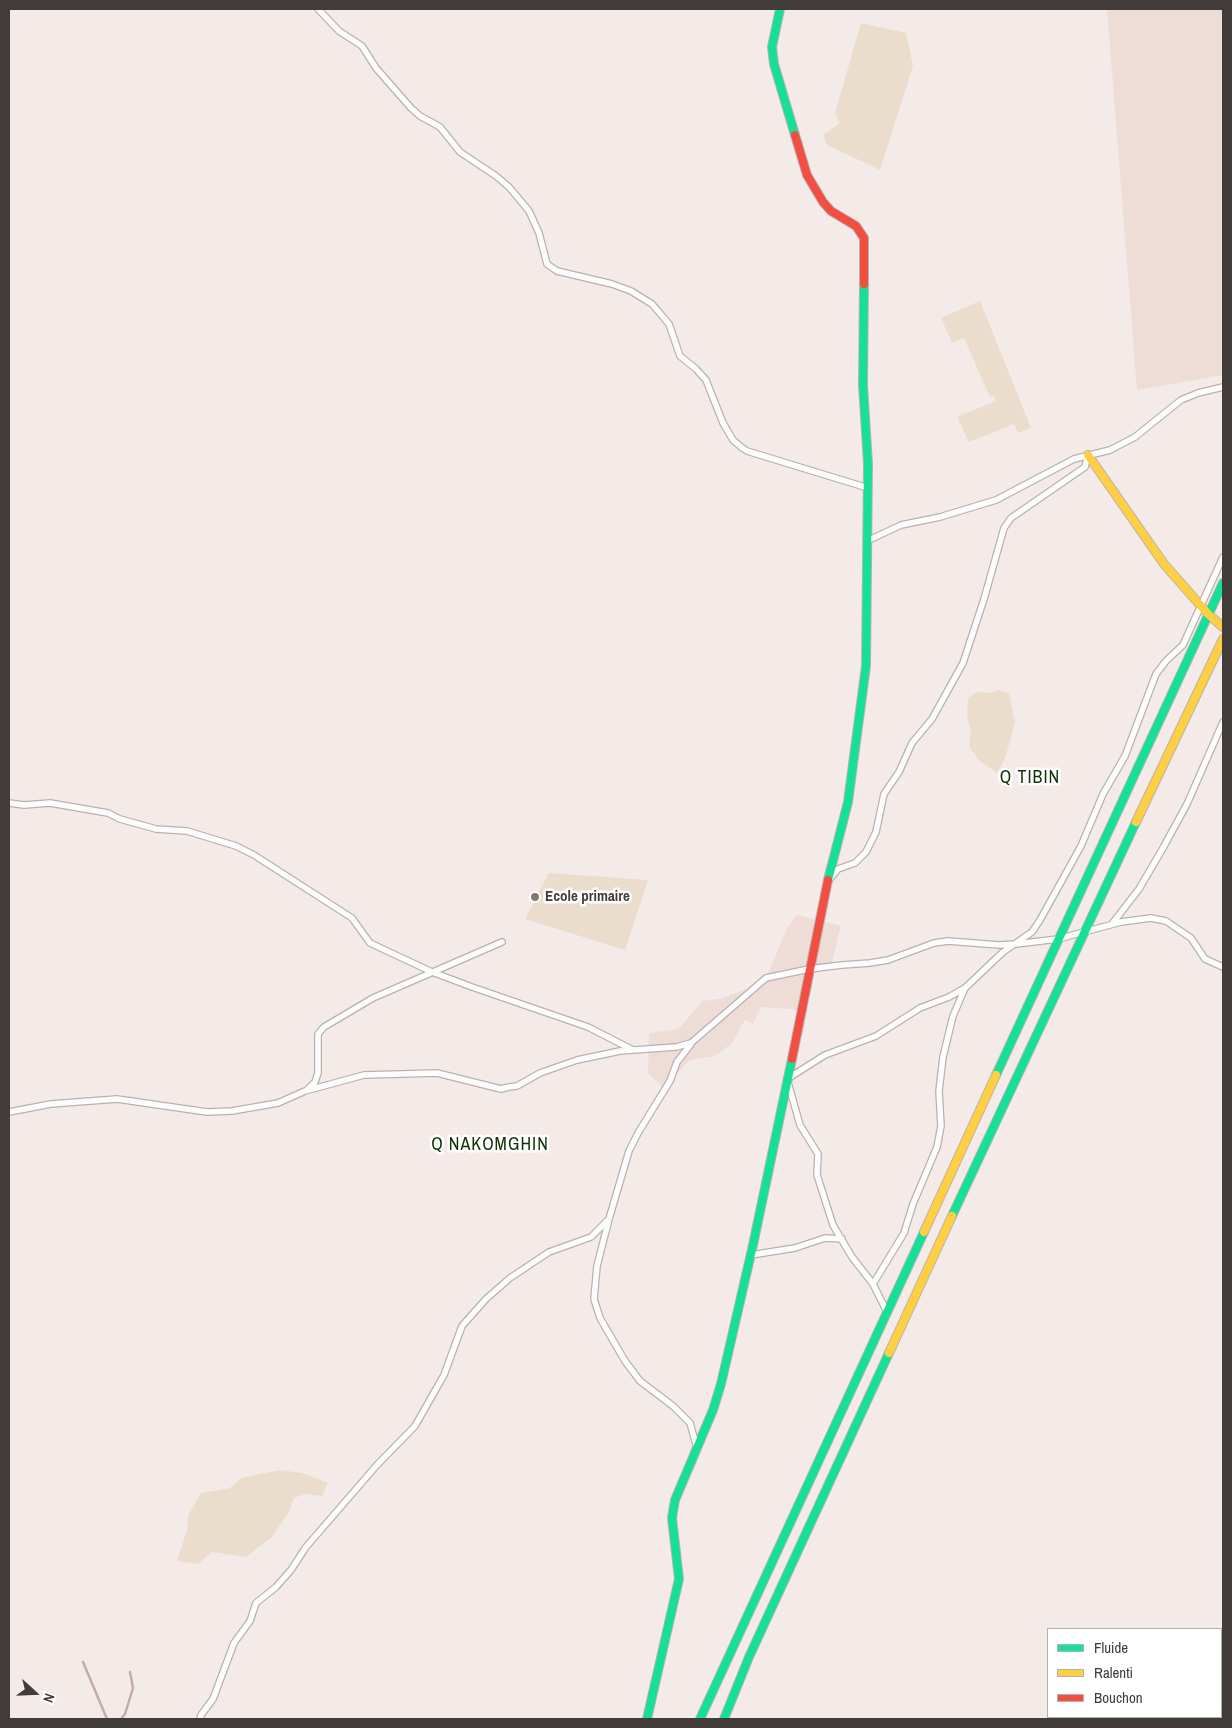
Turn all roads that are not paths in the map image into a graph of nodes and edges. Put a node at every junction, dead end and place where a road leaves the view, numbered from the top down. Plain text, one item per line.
1 (318, 9) edge
2 (780, 9) edge
3 (1223, 387) edge
4 (1088, 455) junction
5 (868, 488) junction
6 (868, 541) junction
7 (1223, 557) edge
8 (1223, 583) edge
9 (1201, 606) junction
10 (1208, 614) junction
11 (1223, 627) edge
12 (1223, 639) edge
13 (1223, 722) edge
14 (9, 803) edge
15 (828, 882) junction
16 (1112, 924) junction
17 (1086, 931) junction
18 (1058, 939) junction
19 (502, 942) dead end
20 (1016, 944) junction
21 (1223, 967) edge
22 (810, 970) junction
23 (432, 972) junction
24 (965, 988) junction
25 (691, 1043) junction
26 (635, 1050) junction
27 (787, 1079) junction
28 (305, 1091) junction
29 (9, 1112) edge
30 (609, 1219) junction
31 (842, 1239) junction
32 (750, 1255) junction
33 (874, 1284) junction
34 (887, 1312) junction
35 (697, 1448) junction
36 (200, 1719) edge
37 (647, 1719) edge
38 (700, 1719) edge
39 (724, 1719) edge

1 - 5 street
2 - 5 main road
3 - 4 street
4 - 6 street
4 - 9 main road
4 - 15 street
5 - 6 main road
6 - 15 main road
7 - 9 street
8 - 10 main road
9 - 10 main road
9 - 20 street
10 - 11 main road
10 - 18 main road
12 - 17 main road
13 - 16 street
14 - 23 street
15 - 22 main road
16 - 17 street
16 - 21 street
17 - 18 street
17 - 39 main road
18 - 20 street
18 - 34 main road
19 - 23 street
20 - 22 street
20 - 24 street
22 - 25 street
22 - 27 main road
23 - 26 street
23 - 28 street
24 - 27 street
24 - 33 street
25 - 26 street
25 - 30 street
26 - 28 street
27 - 31 street
27 - 32 main road
28 - 29 street
30 - 35 street
30 - 36 street
31 - 32 street
31 - 33 street
32 - 35 main road
33 - 34 street
34 - 38 main road
35 - 37 main road

